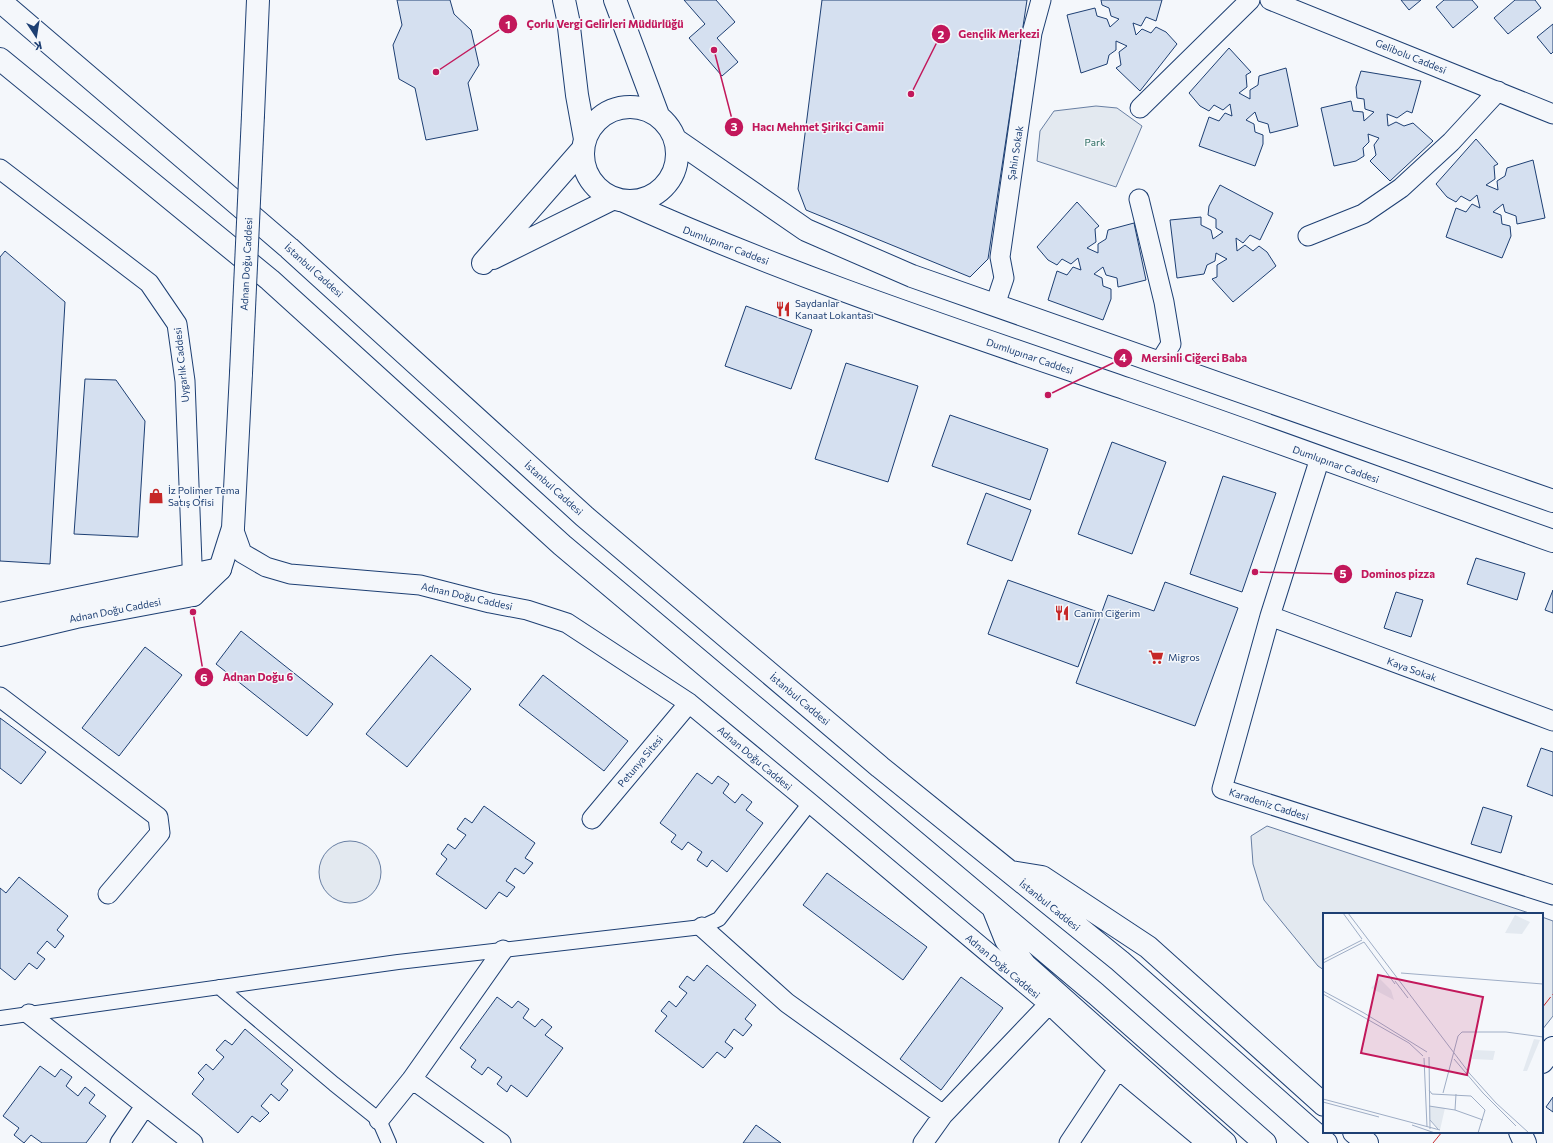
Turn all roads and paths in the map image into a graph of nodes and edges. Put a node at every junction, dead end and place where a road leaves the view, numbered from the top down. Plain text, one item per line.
1 (258, 0) edge
2 (564, 0) edge
3 (615, 0) edge
4 (1041, 0) edge
5 (1250, 0) edge
6 (1270, 0) edge
7 (0, 1) edge
8 (0, 59) edge
9 (1498, 91) junction
10 (1140, 108) dead end
11 (1553, 114) edge
12 (658, 115) junction
13 (676, 140) junction
14 (584, 144) junction
15 (0, 169) edge
16 (1139, 199) dead end
17 (618, 200) junction
18 (1308, 236) dead end
19 (995, 305) junction
20 (1159, 363) junction
21 (1320, 458) junction
22 (1553, 501) edge
23 (232, 528) junction
24 (1553, 541) edge
25 (220, 569) junction
26 (192, 573) junction
27 (193, 595) junction
28 (0, 614) edge
29 (1270, 616) junction
30 (0, 635) edge
31 (0, 697) edge
32 (689, 703) junction
33 (1553, 721) edge
34 (810, 803) junction
35 (592, 819) dead end
36 (1008, 871) junction
37 (108, 894) dead end
38 (1553, 895) edge
39 (993, 907) junction
40 (702, 927) junction
41 (503, 950) junction
42 (220, 987) junction
43 (1049, 1004) junction
44 (28, 1014) junction
45 (0, 1018) edge
46 (1553, 1048) edge
47 (1543, 1061) edge
48 (1118, 1069) junction
49 (412, 1079) junction
50 (1323, 1104) edge
51 (146, 1106) junction
52 (942, 1115) junction
53 (379, 1120) junction
54 (1355, 1133) edge
55 (1520, 1133) edge
56 (120, 1143) edge
57 (193, 1143) edge
58 (389, 1143) edge
59 (501, 1143) edge
60 (923, 1143) edge
61 (1069, 1143) edge
62 (1207, 1143) edge
63 (1225, 1143) edge
64 (1265, 1143) edge
65 (1326, 1143) edge
66 (1367, 1143) edge
67 (1525, 1143) edge

1 - 23 main road, Adnan Doğu Caddesi, bridge
2 - 14 main road
3 - 12 main road
4 - 19 street, Şahin Sokak
5 - 10 street
6 - 9 street, Gelibolu Caddesi
7 - 36 main road, İstanbul Caddesi
8 - 39 main road
9 - 11 street, Gelibolu Caddesi
9 - 18 street
12 - 13 main road
12 - 14 main road
13 - 17 main road
13 - 19 main road
14 - 17 main road
14 - 17 main road
15 - 26 street, Uygarlık Caddesi
16 - 20 street
17 - 21 main road, Dumlupınar Caddesi
19 - 20 main road
20 - 22 main road
21 - 24 main road, Dumlupınar Caddesi
21 - 29 street, Karadeniz Caddesi
23 - 25 main road, Adnan Doğu Caddesi
23 - 32 street, Adnan Doğu Caddesi
25 - 26 main road, Adnan Doğu Caddesi
25 - 27 main road, Adnan Doğu Caddesi
26 - 27 street, Uygarlık Caddesi
26 - 28 main road, Adnan Doğu Caddesi
27 - 30 main road, Adnan Doğu Caddesi
29 - 33 street, Kaya Sokak
29 - 38 street, Karadeniz Caddesi
31 - 37 street
32 - 34 street, Adnan Doğu Caddesi
32 - 35 street, Petunya Sitesi
34 - 40 street
34 - 43 street, Adnan Doğu Caddesi
36 - 50 main road
36 - 65 main road, İstanbul Caddesi
39 - 63 main road
39 - 64 main road
40 - 41 street
40 - 52 street
41 - 42 street
41 - 49 street
42 - 44 street
42 - 53 street
43 - 48 street, Adnan Doğu Caddesi
43 - 52 street
44 - 45 street
44 - 51 street
46 - 47 main road
48 - 61 street
48 - 62 street, Adnan Doğu Caddesi
49 - 53 street
49 - 59 street
51 - 56 street
51 - 57 street
52 - 60 street
53 - 58 street
54 - 66 main road
55 - 67 main road

